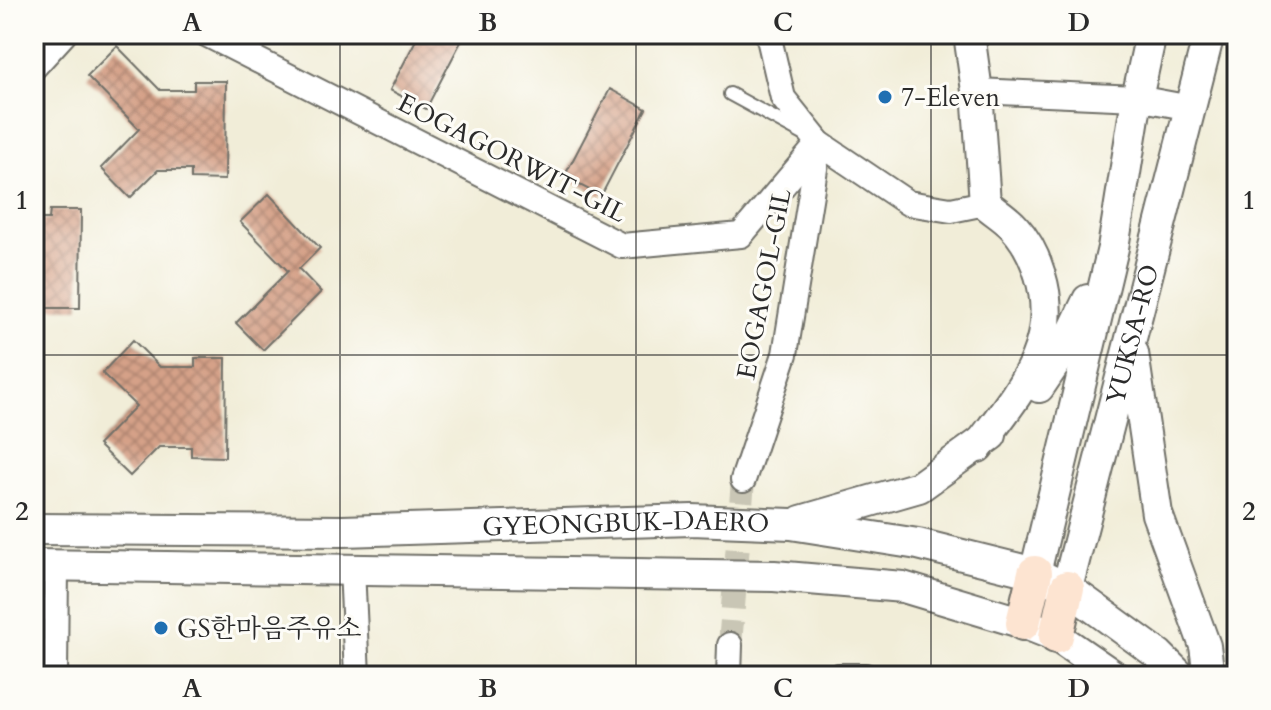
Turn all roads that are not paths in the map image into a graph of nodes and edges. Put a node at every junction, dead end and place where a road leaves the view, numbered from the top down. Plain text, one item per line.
1 (64, 34) edge
2 (206, 34) edge
3 (768, 34) edge
4 (969, 34) edge
5 (1151, 34) edge
6 (1209, 34) edge
7 (34, 67) edge
8 (977, 91) junction
9 (730, 94) dead end
10 (1137, 98) junction
11 (1191, 108) junction
12 (819, 143) junction
13 (985, 203) junction
14 (1113, 248) junction
15 (1131, 337) junction
16 (978, 447) junction
17 (743, 480) tunnel mouth
18 (791, 524) junction
19 (34, 529) edge
20 (45, 566) edge
21 (352, 568) junction
22 (1035, 573) junction
23 (1067, 588) junction
24 (1023, 623) junction
25 (1056, 636) junction
26 (730, 645) tunnel mouth
27 (55, 676) edge
28 (357, 676) edge
29 (729, 676) edge
30 (839, 676) edge
31 (865, 676) edge
32 (1114, 676) edge
33 (1180, 676) edge
34 (1209, 676) edge

1 - 7 street
2 - 12 street, EOGAGORWIT-GIL
3 - 12 street
4 - 8 street
5 - 10 street, YUKSA-RO
6 - 11 street, YUKSA-RO
8 - 10 street
8 - 13 street
9 - 12 lane
10 - 11 street
10 - 14 street, YUKSA-RO
11 - 15 street, YUKSA-RO
12 - 13 street
12 - 17 street, EOGAGOL-GIL
13 - 16 street
14 - 16 street
14 - 22 street, YUKSA-RO
15 - 23 street, YUKSA-RO
15 - 34 street
16 - 18 street
18 - 19 street, GYEONGBUK-DAERO
18 - 22 street, GYEONGBUK-DAERO
20 - 21 street, GYEONGBUK-DAERO
20 - 27 street
21 - 24 street, GYEONGBUK-DAERO
21 - 28 street
22 - 23 street, GYEONGBUK-DAERO
22 - 24 main road, YUKSA-RO
23 - 25 main road, YUKSA-RO
23 - 33 street, GYEONGBUK-DAERO
24 - 25 street, GYEONGBUK-DAERO
25 - 32 street, GYEONGBUK-DAERO
26 - 29 street
30 - 31 street

